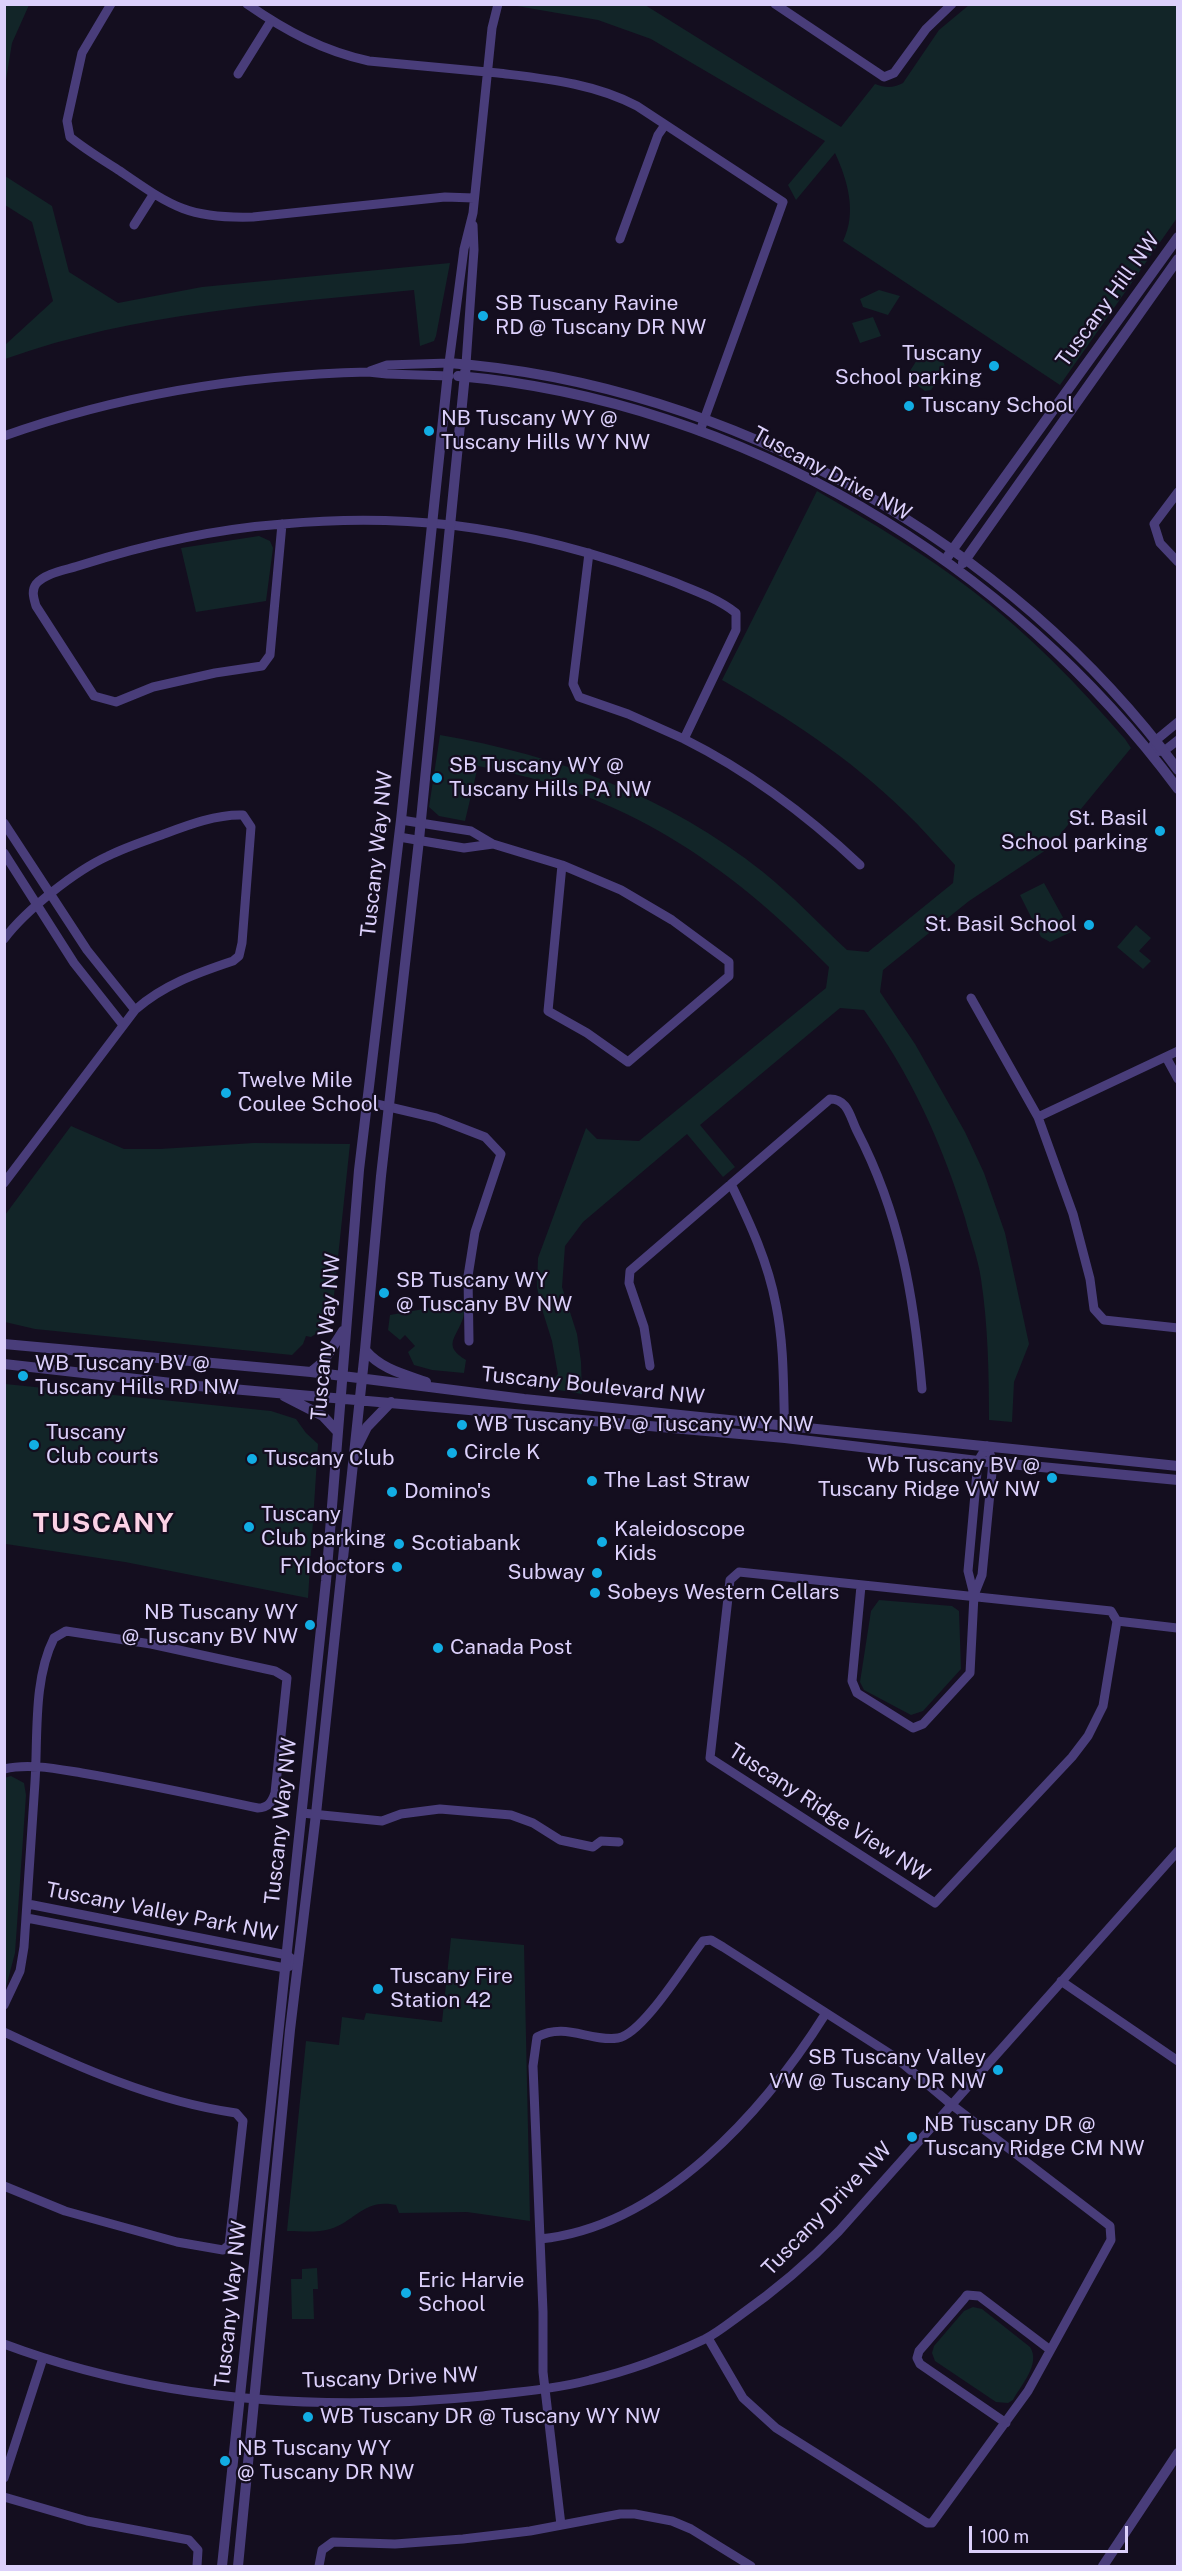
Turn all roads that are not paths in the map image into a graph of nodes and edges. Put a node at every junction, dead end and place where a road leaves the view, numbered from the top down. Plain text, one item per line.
1 (111, 4) edge
2 (247, 4) edge
3 (498, 4) edge
4 (775, 4) edge
5 (952, 4) edge
6 (271, 21) junction
7 (488, 72) junction
8 (238, 74) dead end
9 (665, 124) junction
10 (153, 195) junction
11 (474, 198) junction
12 (472, 213) junction
13 (135, 225) dead end
14 (1178, 237) edge
15 (620, 238) dead end
16 (1174, 247) edge
17 (1177, 262) edge
18 (449, 363) junction
19 (466, 364) junction
20 (368, 372) junction
21 (449, 376) junction
22 (464, 377) junction
23 (705, 419) junction
24 (700, 431) junction
25 (4, 436) edge
26 (1178, 492) edge
27 (282, 524) junction
28 (433, 524) junction
29 (449, 525) junction
30 (953, 550) junction
31 (588, 553) junction
32 (965, 559) junction
33 (945, 561) junction
34 (1178, 562) edge
35 (958, 571) junction
36 (1178, 722) edge
37 (684, 739) junction
38 (1178, 740) edge
39 (1155, 741) junction
40 (1150, 752) junction
41 (1164, 752) junction
42 (1178, 770) edge
43 (1178, 789) edge
44 (401, 820) junction
45 (4, 823) edge
46 (421, 823) junction
47 (399, 837) junction
48 (420, 840) junction
49 (493, 844) junction
50 (4, 853) edge
51 (562, 865) junction
52 (860, 866) dead end
53 (50, 895) junction
54 (37, 906) junction
55 (4, 939) edge
56 (971, 998) dead end
57 (135, 1010) junction
58 (123, 1025) junction
59 (1178, 1051) edge
60 (1166, 1057) junction
61 (1178, 1079) edge
62 (368, 1102) junction
63 (389, 1107) junction
64 (1038, 1117) junction
65 (4, 1183) edge
66 (730, 1184) junction
67 (346, 1325) junction
68 (1178, 1328) edge
69 (469, 1341) dead end
70 (6, 1343) edge
71 (365, 1350) junction
72 (4, 1364) edge
73 (650, 1366) dead end
74 (311, 1372) junction
75 (341, 1376) junction
76 (362, 1378) junction
77 (922, 1389) dead end
78 (449, 1390) junction
79 (278, 1393) junction
80 (340, 1398) junction
81 (359, 1400) junction
82 (391, 1402) junction
83 (784, 1425) junction
84 (338, 1431) junction
85 (785, 1438) junction
86 (987, 1446) junction
87 (354, 1450) junction
88 (978, 1461) junction
89 (993, 1462) junction
90 (1178, 1466) edge
91 (1178, 1480) edge
92 (861, 1586) junction
93 (974, 1595) junction
94 (1118, 1621) junction
95 (1177, 1628) edge
96 (36, 1768) junction
97 (4, 1769) edge
98 (302, 1813) junction
99 (316, 1814) junction
100 (619, 1842) dead end
101 (1178, 1851) edge
102 (28, 1904) junction
103 (27, 1918) junction
104 (287, 1955) junction
105 (298, 1964) junction
106 (285, 1968) junction
107 (1061, 1981) junction
108 (4, 2005) edge
109 (826, 2013) junction
110 (4, 2032) edge
111 (1178, 2061) edge
112 (952, 2105) junction
113 (4, 2186) edge
114 (540, 2239) junction
115 (708, 2338) junction
116 (4, 2344) edge
117 (1049, 2349) junction
118 (43, 2358) junction
119 (545, 2388) junction
120 (240, 2398) junction
121 (254, 2399) junction
122 (1006, 2423) junction
123 (1178, 2453) edge
124 (4, 2478) edge
125 (4, 2497) edge
126 (561, 2525) junction
127 (197, 2566) edge
128 (222, 2566) edge
129 (238, 2566) edge
130 (319, 2566) edge
131 (751, 2566) edge
132 (1103, 2566) edge

1 - 10 street
2 - 6 street
3 - 7 street
4 - 5 street
6 - 7 street
6 - 8 street
7 - 9 street
7 - 11 street
9 - 15 street
9 - 23 street
10 - 11 street
10 - 13 street
11 - 12 street
12 - 18 street
12 - 19 street
14 - 16 street, Tuscany Hill NW
16 - 17 street
16 - 30 street, Tuscany Hill NW
17 - 32 street, Tuscany Hill NW
18 - 19 street, Tuscany Drive NW
18 - 20 street
18 - 21 street, Tuscany Way NW
19 - 22 street, Tuscany Way NW
19 - 23 street, Tuscany Drive NW
20 - 21 street
20 - 25 street
21 - 22 street, Tuscany Drive NW
21 - 28 street, Tuscany Way NW
22 - 24 street, Tuscany Drive NW
22 - 29 street, Tuscany Way NW
23 - 24 street
23 - 30 street, Tuscany Drive NW
24 - 33 street, Tuscany Drive NW
26 - 34 street
27 - 27 street
27 - 28 street
28 - 29 street
28 - 44 street, Tuscany Way NW
29 - 31 street
29 - 46 street, Tuscany Way NW
30 - 32 street, Tuscany Drive NW
30 - 33 street, Tuscany Hill NW
31 - 37 street
31 - 37 street
32 - 35 street, Tuscany Hill NW
32 - 39 street, Tuscany Drive NW
33 - 35 street, Tuscany Drive NW
35 - 40 street, Tuscany Drive NW
36 - 39 street
37 - 52 street
38 - 41 street
39 - 40 street
39 - 41 street, Tuscany Drive NW
40 - 41 street
40 - 43 street, Tuscany Drive NW
41 - 42 street, Tuscany Drive NW
44 - 46 street
44 - 47 street, Tuscany Way NW
45 - 53 street
46 - 48 street, Tuscany Way NW
46 - 49 street
47 - 48 street
47 - 62 street, Tuscany Way NW
48 - 49 street
48 - 63 street, Tuscany Way NW
49 - 51 street
50 - 54 street
51 - 51 street
53 - 54 street
53 - 57 street
53 - 57 street
54 - 55 street
54 - 58 street
56 - 64 street
57 - 58 street
58 - 65 street
59 - 60 street
60 - 61 street
60 - 64 street
62 - 63 street
62 - 67 street, Tuscany Way NW
63 - 69 street
63 - 71 street, Tuscany Way NW
64 - 68 street
66 - 73 street
66 - 77 street
66 - 83 street
67 - 74 street
67 - 75 street, Tuscany Way NW
70 - 74 street, Tuscany Boulevard NW
71 - 76 street, Tuscany Way NW
71 - 78 street
72 - 79 street, Tuscany Boulevard NW
74 - 75 street, Tuscany Boulevard NW
75 - 76 street, Tuscany Boulevard NW
75 - 80 street, Tuscany Way NW
76 - 78 street, Tuscany Boulevard NW
76 - 81 street, Tuscany Way NW
78 - 83 street, Tuscany Boulevard NW
79 - 80 street, Tuscany Boulevard NW
79 - 84 street
80 - 81 street, Tuscany Boulevard NW
80 - 84 street, Tuscany Way NW
81 - 82 street, Tuscany Boulevard NW
81 - 87 street, Tuscany Way NW
82 - 85 street, Tuscany Boulevard NW
82 - 87 street
83 - 85 street
83 - 86 street, Tuscany Boulevard NW
84 - 98 street, Tuscany Way NW
85 - 88 street, Tuscany Boulevard NW
86 - 88 street
86 - 89 street
86 - 90 street, Tuscany Boulevard NW
87 - 99 street, Tuscany Way NW
88 - 89 street, Tuscany Boulevard NW
88 - 93 street
89 - 91 street, Tuscany Boulevard NW
89 - 93 street
92 - 93 street, Tuscany Ridge View NW
92 - 93 street
92 - 94 street, Tuscany Ridge View NW
93 - 94 street, Tuscany Ridge View NW
94 - 95 street, Tuscany Ridge View NW
96 - 96 street
96 - 97 street
96 - 102 street
98 - 99 street
98 - 104 street, Tuscany Way NW
99 - 100 street
99 - 105 street, Tuscany Way NW
101 - 107 street, Tuscany Drive NW
102 - 103 street
102 - 104 street, Tuscany Valley Park NW
103 - 106 street, Tuscany Valley Park NW
103 - 108 street
104 - 105 street, Tuscany Valley Park NW
104 - 106 street, Tuscany Way NW
105 - 106 street, Tuscany Valley Park NW
105 - 121 street, Tuscany Way NW
106 - 120 street, Tuscany Way NW
107 - 111 street
107 - 112 street, Tuscany Drive NW
109 - 112 street
109 - 114 street
109 - 114 street
110 - 113 street
112 - 115 street, Tuscany Drive NW
112 - 117 street
114 - 119 street
115 - 119 street, Tuscany Drive NW
115 - 122 street
116 - 118 street, Tuscany Drive NW
117 - 122 street
117 - 122 street
118 - 120 street, Tuscany Drive NW
118 - 124 street
119 - 121 street, Tuscany Drive NW
119 - 126 street
120 - 121 street, Tuscany Drive NW
120 - 128 street, Tuscany Way NW
121 - 129 street, Tuscany Way NW
123 - 132 street
125 - 127 street
126 - 130 street
126 - 131 street

